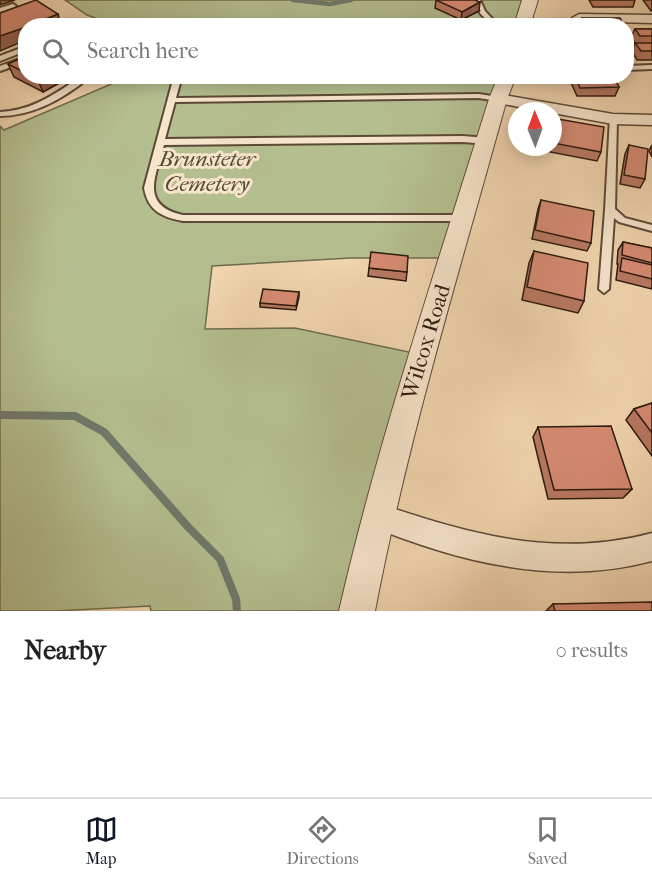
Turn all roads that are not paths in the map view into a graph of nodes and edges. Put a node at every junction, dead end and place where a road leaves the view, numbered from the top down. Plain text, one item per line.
1 (477, 0) edge
2 (530, 0) edge
3 (13, 6) edge
4 (0, 10) edge
5 (488, 18) edge
6 (524, 18) edge
7 (634, 19) edge
8 (652, 19) edge
9 (18, 51) edge
10 (0, 59) edge
11 (18, 62) edge
12 (634, 68) edge
13 (652, 68) edge
14 (0, 69) edge
15 (74, 84) edge
16 (176, 84) edge
17 (502, 88) edge
18 (172, 100) junction
19 (0, 114) edge
20 (613, 118) junction
21 (652, 120) edge
22 (487, 141) junction
23 (160, 142) junction
24 (610, 210) junction
25 (463, 218) junction
26 (652, 228) edge
27 (604, 289) dead end
28 (377, 516) junction
29 (652, 547) edge
30 (357, 611) edge

1 - 5 lane
2 - 6 street
3 - 4 lane
7 - 8 street
9 - 10 lane
11 - 14 lane
12 - 13 lane
15 - 19 lane
16 - 18 lane
17 - 18 lane
17 - 20 street
17 - 22 street, Wilcox Road
18 - 23 lane
20 - 21 street
20 - 24 lane
22 - 23 lane
22 - 25 street, Wilcox Road
23 - 25 lane
24 - 26 lane
24 - 27 lane
25 - 28 street, Wilcox Road
28 - 29 street
28 - 30 street, Wilcox Road

